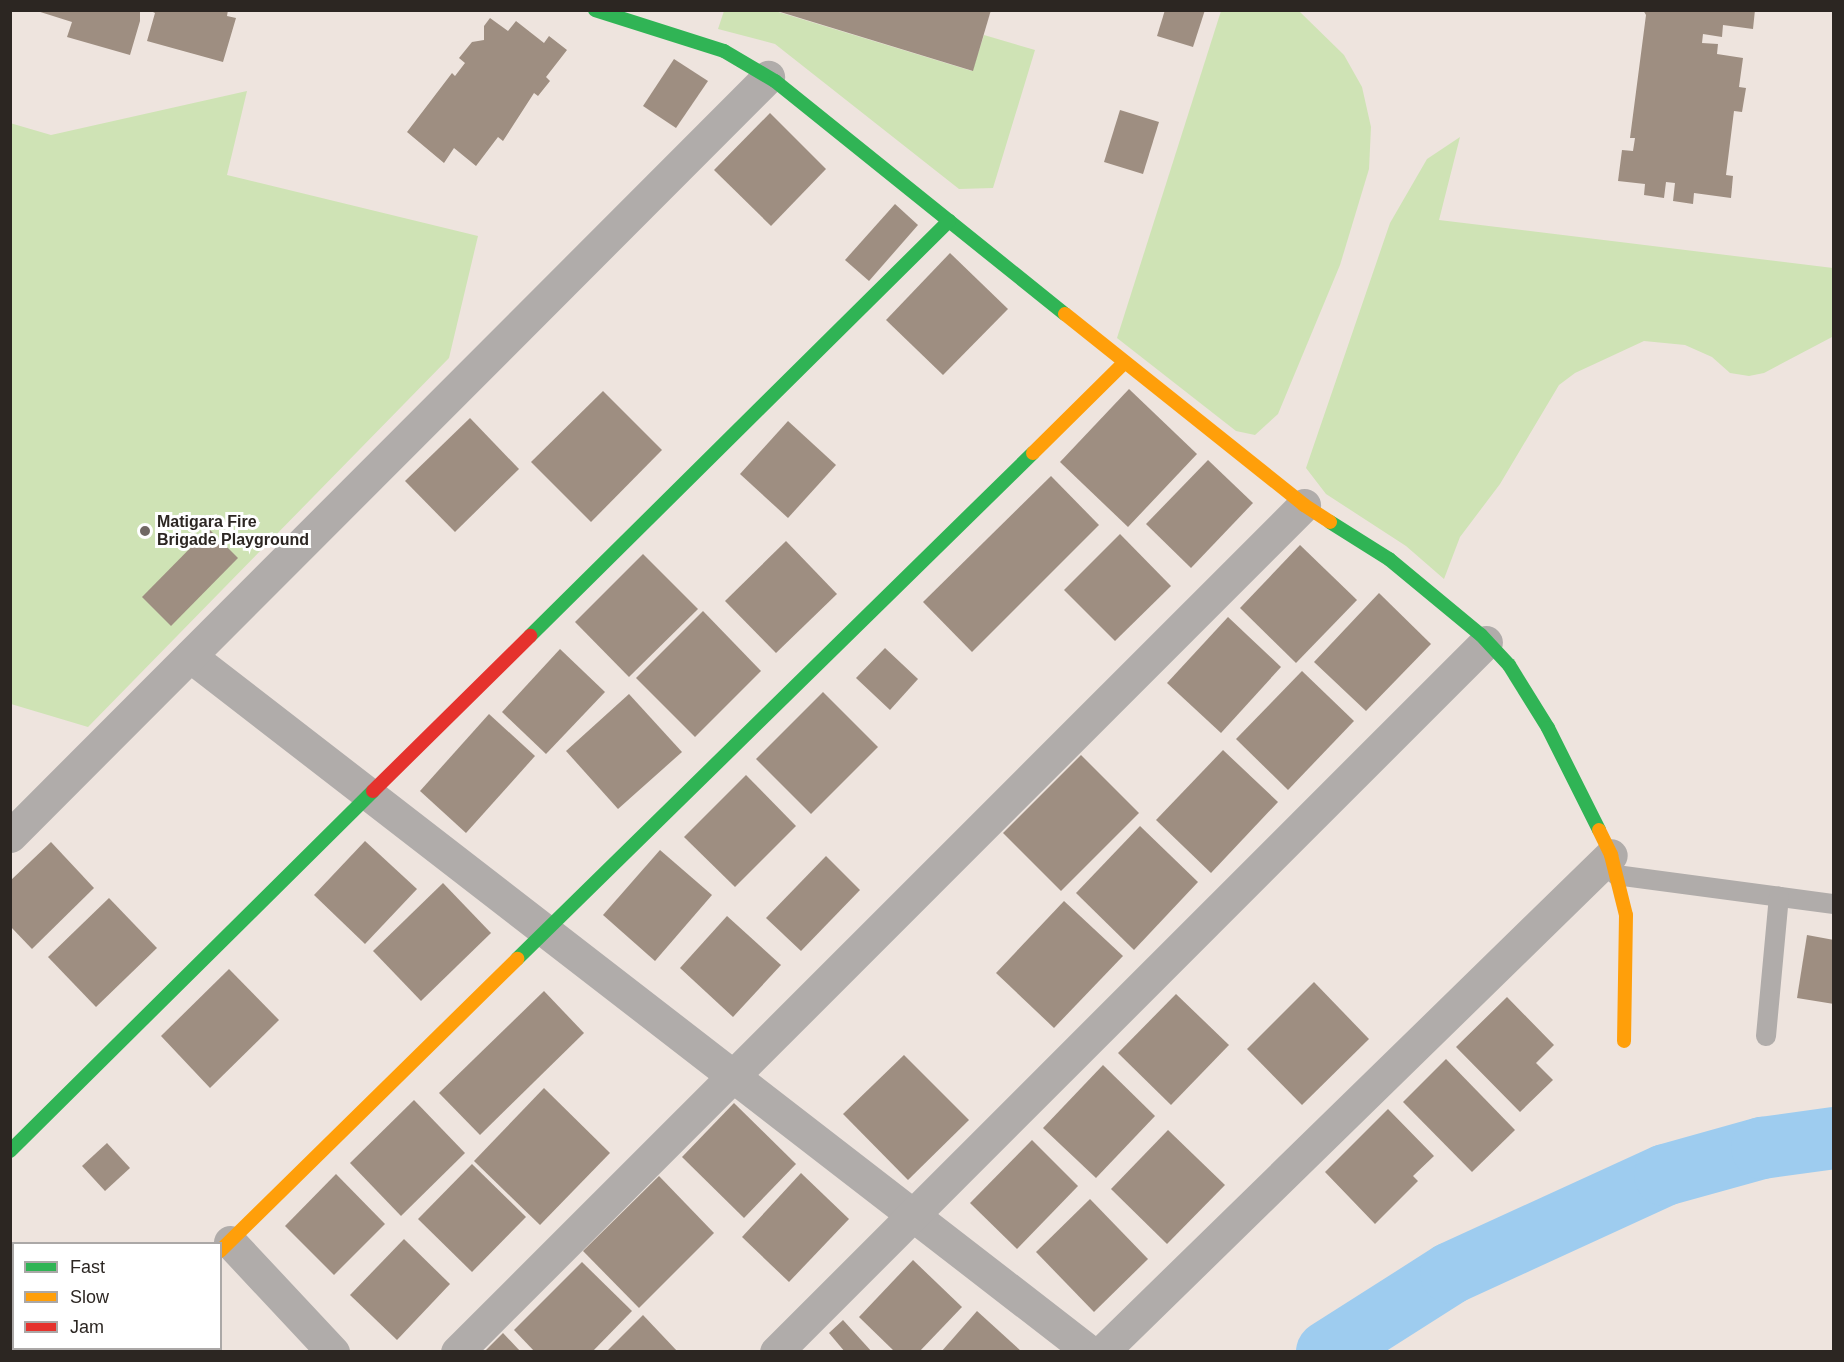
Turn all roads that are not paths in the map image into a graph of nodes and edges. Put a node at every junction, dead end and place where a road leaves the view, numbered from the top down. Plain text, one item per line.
1 (595, 10) edge
2 (768, 76) junction
3 (950, 221) junction
4 (1125, 362) junction
5 (1304, 505) junction
6 (1486, 642) junction
7 (190, 656) junction
8 (370, 795) junction
9 (10, 836) edge
10 (1614, 865) junction
11 (1779, 897) junction
12 (1833, 904) edge
13 (546, 932) junction
14 (1766, 1036) dead end
15 (1624, 1041) dead end
16 (733, 1076) junction
17 (10, 1151) edge
18 (913, 1214) junction
19 (225, 1246) edge
20 (333, 1352) edge
21 (457, 1352) edge
22 (777, 1352) edge
23 (1090, 1352) edge
24 (1102, 1352) edge

1 - 2 street
2 - 3 street
2 - 7 street
3 - 4 street
3 - 8 street
4 - 5 street
4 - 13 street
5 - 6 street
5 - 16 street
6 - 10 street
6 - 18 street
7 - 8 street
7 - 9 street
8 - 13 street
8 - 17 street
10 - 11 lane
10 - 15 street
10 - 24 street
11 - 12 lane
11 - 14 lane
13 - 16 street
13 - 19 street
16 - 18 street
16 - 21 street
18 - 22 street
18 - 23 street
19 - 20 street

